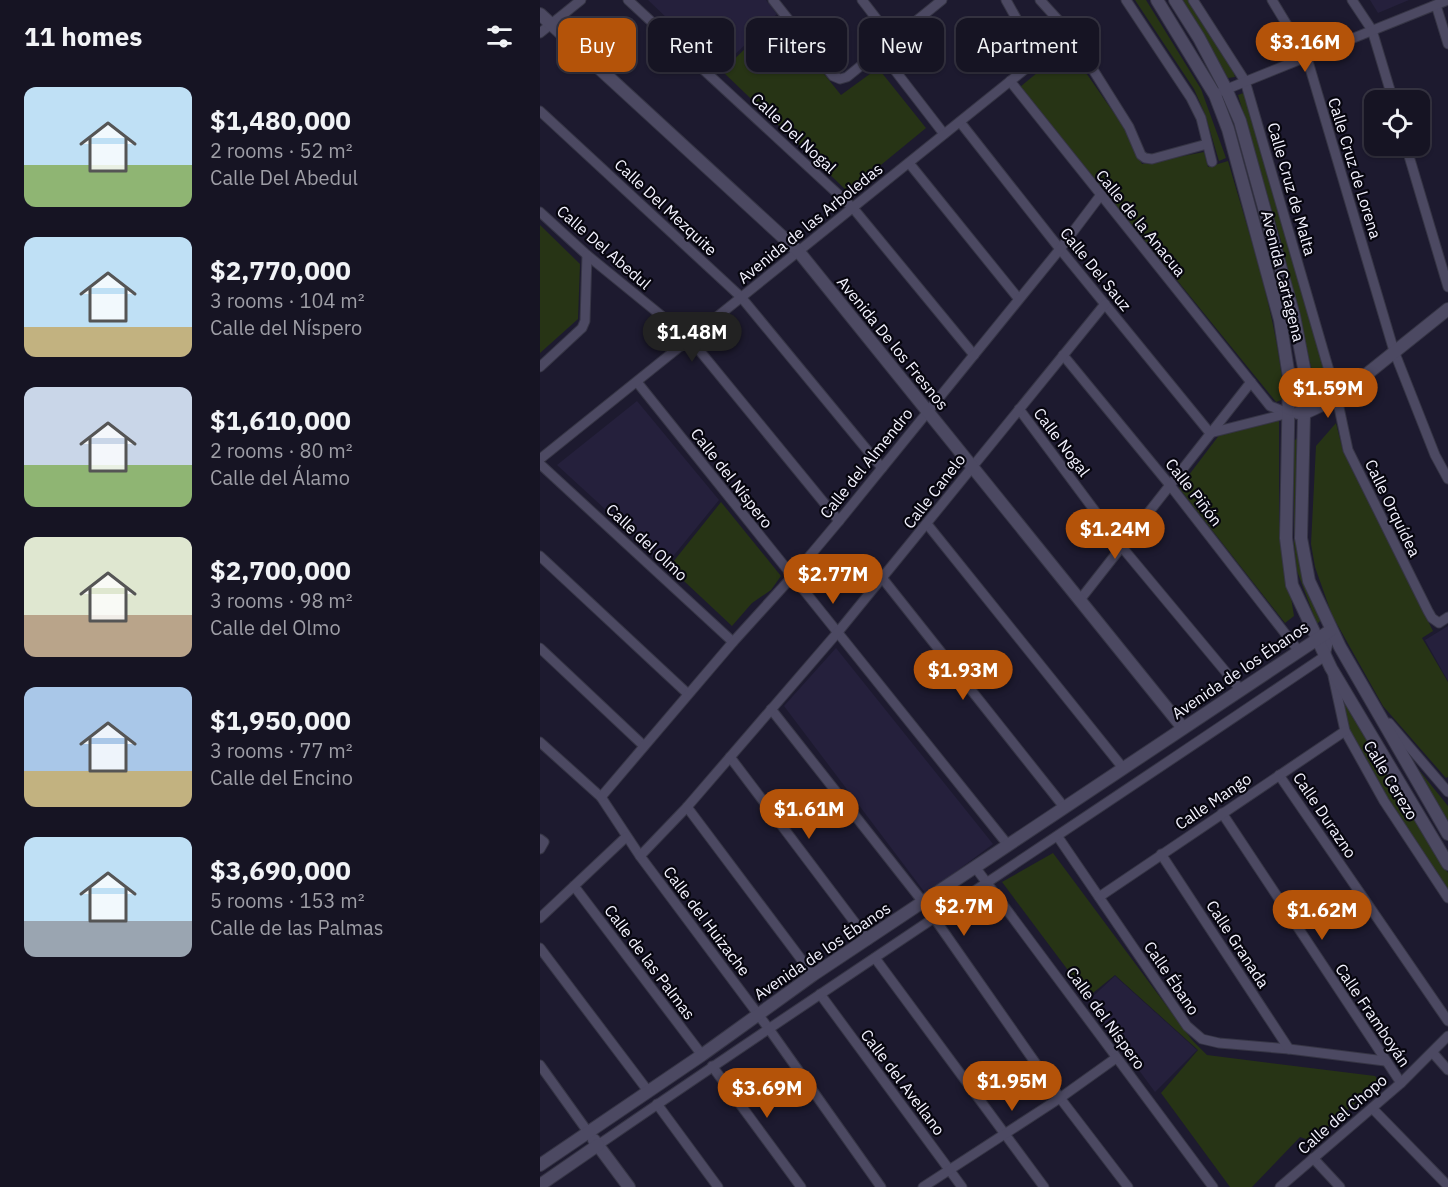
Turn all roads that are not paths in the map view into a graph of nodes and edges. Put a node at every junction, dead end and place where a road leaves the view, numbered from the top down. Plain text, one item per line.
1 (581, 0) edge
2 (628, 0) edge
3 (773, 0) edge
4 (861, 0) edge
5 (942, 0) edge
6 (1006, 0) edge
7 (1040, 0) edge
8 (1125, 0) edge
9 (1157, 0) edge
10 (1175, 0) edge
11 (1193, 0) edge
12 (1272, 0) edge
13 (1352, 0) edge
14 (1448, 0) edge
15 (1436, 5) junction
16 (540, 14) edge
17 (875, 18) edge
18 (920, 18) edge
19 (1016, 18) edge
20 (1056, 18) edge
21 (551, 25) junction
22 (1372, 30) junction
23 (540, 33) edge
24 (1448, 44) edge
25 (1307, 58) junction
26 (859, 67) edge
27 (896, 72) edge
28 (1022, 72) edge
29 (1094, 72) edge
30 (1010, 81) junction
31 (1245, 81) junction
32 (1390, 90) edge
33 (1221, 92) junction
34 (540, 111) edge
35 (960, 122) junction
36 (944, 134) junction
37 (1208, 144) junction
38 (1409, 156) edge
39 (1212, 162) dead end
40 (909, 163) junction
41 (1100, 196) junction
42 (853, 208) junction
43 (540, 212) edge
44 (1060, 249) junction
45 (799, 252) junction
46 (587, 255) junction
47 (1448, 287) edge
48 (741, 297) junction
49 (1018, 298) junction
50 (1105, 304) junction
51 (1448, 309) edge
52 (690, 339) junction
53 (1394, 351) junction
54 (974, 355) junction
55 (1063, 355) junction
56 (540, 367) edge
57 (637, 382) junction
58 (1251, 382) junction
59 (1337, 398) junction
60 (1019, 409) junction
61 (927, 411) junction
62 (1289, 413) junction
63 (1305, 413) junction
64 (1210, 433) junction
65 (540, 461) edge
66 (972, 467) junction
67 (882, 468) junction
68 (1448, 479) edge
69 (1169, 484) junction
70 (839, 521) junction
71 (927, 524) junction
72 (1121, 546) junction
73 (540, 555) edge
74 (792, 577) junction
75 (883, 579) junction
76 (1079, 601) junction
77 (1444, 620) edge
78 (1331, 630) junction
79 (838, 632) junction
80 (1316, 638) junction
81 (733, 642) junction
82 (540, 648) edge
83 (1298, 650) junction
84 (1328, 662) junction
85 (1240, 689) junction
86 (688, 694) junction
87 (771, 709) junction
88 (1376, 709) junction
89 (1183, 728) junction
90 (1345, 731) junction
91 (540, 742) edge
92 (644, 746) junction
93 (730, 757) junction
94 (1123, 768) junction
95 (1279, 775) junction
96 (1448, 790) edge
97 (601, 797) junction
98 (687, 807) junction
99 (1064, 807) junction
100 (1222, 813) junction
101 (1448, 834) edge
102 (626, 837) junction
103 (1058, 837) junction
104 (1008, 845) junction
105 (1161, 854) junction
106 (640, 856) junction
107 (1448, 864) edge
108 (975, 867) junction
109 (986, 881) junction
110 (574, 886) junction
111 (1099, 897) junction
112 (1448, 898) edge
113 (923, 902) junction
114 (934, 917) junction
115 (540, 918) edge
116 (868, 940) junction
117 (540, 948) edge
118 (874, 958) junction
119 (813, 975) junction
120 (820, 994) junction
121 (759, 1015) junction
122 (1448, 1021) edge
123 (769, 1029) junction
124 (1448, 1036) edge
125 (1289, 1049) junction
126 (1432, 1053) junction
127 (702, 1055) junction
128 (1116, 1058) junction
129 (1385, 1061) junction
130 (540, 1065) edge
131 (712, 1066) junction
132 (1448, 1070) edge
133 (1401, 1083) junction
134 (648, 1091) junction
135 (1060, 1098) junction
136 (657, 1104) junction
137 (1372, 1108) junction
138 (588, 1132) junction
139 (1003, 1134) junction
140 (598, 1145) junction
141 (1313, 1158) junction
142 (540, 1165) edge
143 (950, 1170) junction
144 (540, 1185) edge
145 (1448, 1186) edge
146 (629, 1187) edge
147 (718, 1187) edge
148 (801, 1187) edge
149 (881, 1187) edge
150 (923, 1187) edge
151 (962, 1187) edge
152 (1044, 1187) edge
153 (1128, 1187) edge
154 (1213, 1187) edge
155 (1280, 1187) edge
156 (1340, 1187) edge

1 - 21 street
2 - 42 street, Calle Del Nogal
3 - 26 street
4 - 17 street
5 - 18 street
6 - 19 street
7 - 20 street
8 - 37 street
9 - 33 street, Avenida Cartagena
10 - 33 street, Avenida Cartagena
11 - 31 street, Calle Cruz de Malta
12 - 25 street, Calle Cruz de Lorena
13 - 22 street
14 - 15 street
15 - 22 street
15 - 24 street
16 - 21 street, Avenida De los Fresnos
21 - 23 street
21 - 45 street, Avenida De los Fresnos
22 - 25 street
22 - 32 street
25 - 31 street
25 - 53 street, Calle Cruz de Lorena
27 - 36 street
28 - 30 street, Avenida de las Arboledas
29 - 37 street
30 - 35 street, Avenida de las Arboledas
30 - 41 street, Calle de la Anacua
31 - 33 street
31 - 59 street, Calle Cruz de Malta
33 - 62 street, Avenida Cartagena
33 - 63 street, Avenida Cartagena
34 - 48 street, Calle Del Mezquite
35 - 36 street, Avenida de las Arboledas
35 - 44 street, Calle Del Sauz
36 - 40 street, Avenida de las Arboledas
37 - 39 street
38 - 47 street
40 - 42 street, Avenida de las Arboledas
40 - 49 street
41 - 44 street, Calle del Almendro
41 - 58 street, Calle de la Anacua
42 - 45 street, Avenida de las Arboledas
42 - 54 street, Calle Del Nogal
43 - 46 street, Calle Del Abedul
44 - 49 street, Calle del Almendro
44 - 50 street, Calle Del Sauz
45 - 48 street, Avenida de las Arboledas
45 - 61 street, Avenida De los Fresnos
46 - 52 street, Calle Del Abedul
46 - 56 street
48 - 52 street, Avenida de las Arboledas
48 - 67 street, Calle Del Mezquite
49 - 54 street, Calle del Almendro
50 - 55 street, Calle Canelo
50 - 64 street, Calle Del Sauz
51 - 53 street
52 - 57 street, Avenida de las Arboledas
52 - 70 street, Calle Del Abedul
53 - 59 street
53 - 68 street, Calle Cruz de Lorena
54 - 61 street, Calle del Almendro
55 - 60 street, Calle Canelo
55 - 69 street, Calle Piñón
57 - 65 street, Avenida de las Arboledas
57 - 74 street, Calle del Níspero
58 - 62 street, Calle de la Anacua
58 - 64 street
59 - 63 street
59 - 77 street, Calle Orquídea
60 - 66 street, Calle Canelo
60 - 72 street, Calle Nogal
61 - 66 street, Avenida De los Fresnos
61 - 67 street, Calle del Almendro
62 - 63 street
62 - 64 street
62 - 80 street, Avenida Cartagena
63 - 78 street, Avenida Cartagena
64 - 69 street
65 - 81 street, Calle del Olmo
66 - 71 street, Calle Canelo
66 - 76 street, Avenida De los Fresnos
67 - 70 street, Calle del Almendro
69 - 72 street
69 - 83 street, Calle Piñón
70 - 74 street, Calle del Almendro
71 - 75 street, Calle Canelo
71 - 94 street
72 - 76 street
72 - 85 street, Calle Nogal
73 - 86 street
74 - 79 street, Calle del Níspero
74 - 81 street, Calle del Almendro
75 - 79 street, Calle Canelo
75 - 99 street
76 - 89 street, Avenida De los Fresnos
78 - 80 street, Avenida de los Ébanos
78 - 84 street, Avenida de los Ébanos
78 - 88 street, Avenida Cartagena
79 - 87 street, Calle Canelo
79 - 104 street, Calle del Níspero
80 - 83 street, Avenida de los Ébanos
80 - 84 street, Avenida Cartagena
81 - 86 street, Calle del Almendro
82 - 92 street
83 - 85 street, Avenida de los Ébanos
84 - 90 street, Calle Cerezo
84 - 103 street
84 - 107 street, Avenida Cartagena
85 - 89 street, Avenida de los Ébanos
86 - 92 street, Calle del Almendro
87 - 93 street, Calle Canelo
87 - 113 street
88 - 96 street
88 - 101 street, Avenida Cartagena
89 - 94 street, Avenida de los Ébanos
90 - 95 street, Calle Mango
90 - 112 street, Calle Cerezo
91 - 97 street, Calle del Huizache
92 - 97 street, Calle del Almendro
93 - 98 street, Calle Canelo
93 - 116 street
94 - 99 street, Avenida de los Ébanos
95 - 100 street, Calle Mango
95 - 122 street, Calle Durazno
97 - 102 street, Calle del Huizache
98 - 106 street, Calle Canelo
98 - 119 street
99 - 104 street, Avenida de los Ébanos
100 - 105 street, Calle Mango
100 - 129 street, Calle Framboyán
102 - 106 street, Calle del Huizache
102 - 110 street
103 - 109 street
103 - 111 street, Calle Ébano
104 - 108 street, Avenida de los Ébanos
105 - 111 street, Calle Mango
105 - 125 street, Calle Granada
106 - 121 street, Calle del Huizache
108 - 109 street, Calle del Níspero
108 - 113 street, Avenida de los Ébanos
109 - 114 street
109 - 128 street, Calle del Níspero
110 - 115 street
110 - 127 street, Calle de las Palmas
111 - 125 street, Calle Ébano
113 - 114 street
113 - 116 street, Avenida de los Ébanos
114 - 118 street
114 - 135 street
116 - 119 street, Avenida de los Ébanos
117 - 134 street
118 - 120 street
118 - 139 street
119 - 121 street, Avenida de los Ébanos
120 - 123 street
120 - 143 street, Calle del Avellano
121 - 123 street, Calle del Huizache
121 - 127 street, Avenida de los Ébanos
123 - 131 street
123 - 149 street, Calle del Huizache
124 - 126 street, Calle del Chopo
125 - 129 street, Calle Ébano
126 - 132 street
126 - 133 street, Calle del Chopo
127 - 134 street, Avenida de los Ébanos
128 - 135 street
128 - 154 street, Calle del Níspero
129 - 133 street, Calle Framboyán
130 - 138 street
131 - 136 street
131 - 148 street
133 - 137 street, Calle del Chopo
134 - 138 street, Avenida de los Ébanos
135 - 139 street
135 - 153 street
136 - 140 street
136 - 147 street
137 - 141 street, Calle del Chopo
137 - 145 street
138 - 140 street
138 - 142 street, Avenida de los Ébanos
139 - 143 street
139 - 152 street
140 - 144 street
140 - 146 street
141 - 155 street, Calle del Chopo
141 - 156 street
143 - 150 street
143 - 151 street, Calle del Avellano

